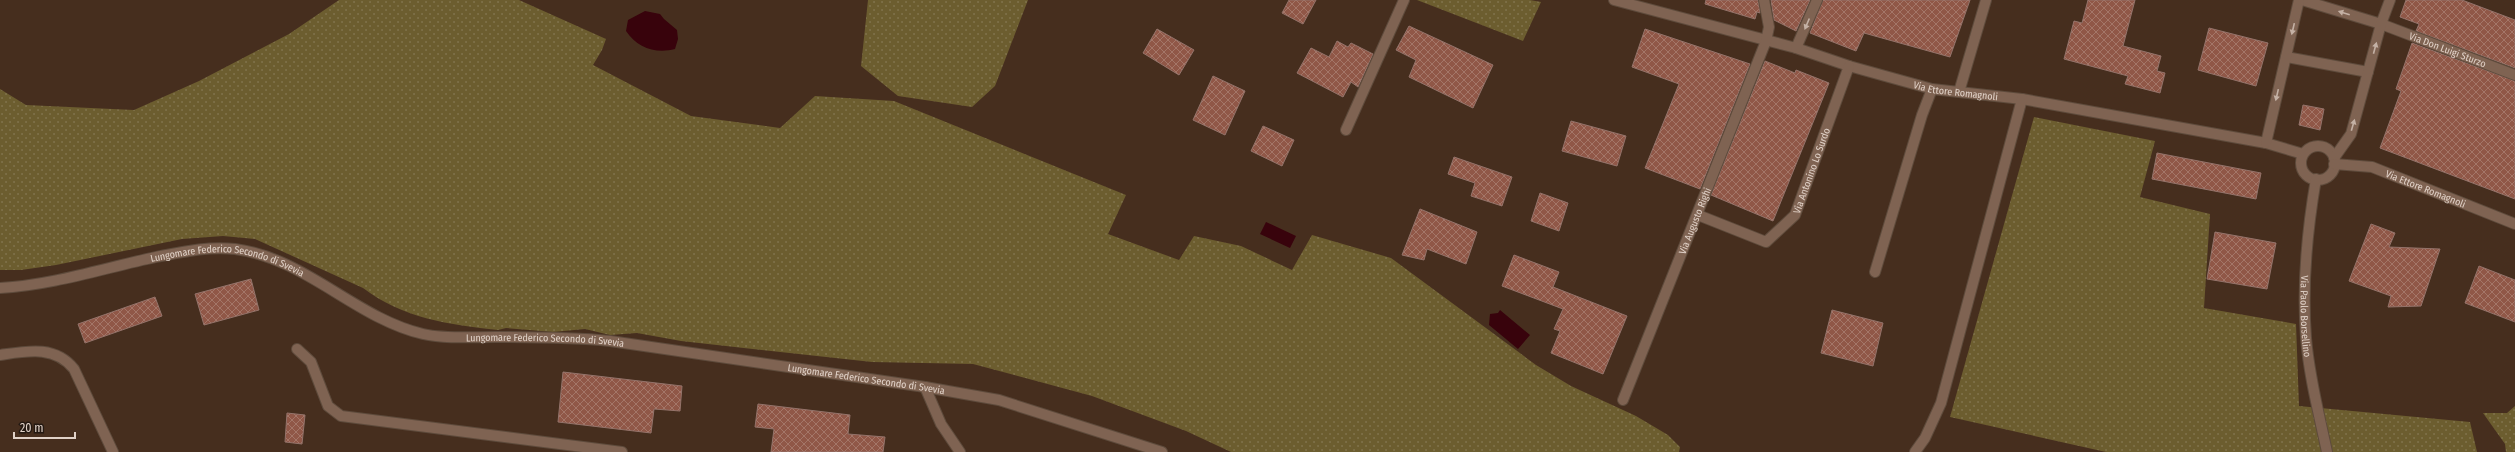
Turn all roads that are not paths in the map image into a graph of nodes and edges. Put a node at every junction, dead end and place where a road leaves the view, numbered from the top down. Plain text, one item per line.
1 (1404, 0) edge
2 (1614, 0) edge
3 (1764, 0) edge
4 (1817, 0) edge
5 (1986, 0) edge
6 (2299, 0) edge
7 (2302, 0) edge
8 (2390, 0) edge
9 (1639, 3) edge
10 (2381, 24) junction
11 (1766, 41) junction
12 (1796, 48) junction
13 (2286, 57) junction
14 (1850, 66) junction
15 (2368, 72) junction
16 (2515, 75) edge
17 (1932, 89) junction
18 (1959, 92) junction
19 (2022, 99) junction
20 (1346, 130) dead end
21 (2266, 143) junction
22 (2303, 154) junction
23 (2334, 161) junction
24 (2316, 180) junction
25 (1698, 215) junction
26 (2515, 224) edge
27 (1875, 272) dead end
28 (0, 288) edge
29 (297, 349) dead end
30 (0, 355) edge
31 (925, 387) junction
32 (1622, 400) dead end
33 (1104, 435) junction
34 (113, 452) edge
35 (622, 452) edge
36 (960, 452) edge
37 (1142, 452) edge
38 (1162, 452) edge
39 (1915, 452) edge
40 (2327, 452) edge

1 - 20 street
2 - 9 street, Via Ettore Romagnoli
3 - 11 street, Via Augusto Righi
4 -> 12 street
5 - 18 street
6 -> 13 street
10 -> 7 street, Via Don Luigi Sturzo
8 - 10 street
9 - 11 street, Via Ettore Romagnoli
15 -> 10 street
10 - 16 street, Via Don Luigi Sturzo
11 - 12 street, Via Ettore Romagnoli
11 - 25 street, Via Augusto Righi
12 - 14 street, Via Ettore Romagnoli
13 - 15 street
13 -> 21 street
14 - 17 street, Via Ettore Romagnoli
14 - 25 street, Via Antonino Lo Surdo
23 -> 15 street
17 - 18 street, Via Ettore Romagnoli
17 - 27 street
18 - 19 street, Via Ettore Romagnoli
19 - 21 street, Via Ettore Romagnoli
19 - 39 street
21 - 22 street, Via Ettore Romagnoli
22 - 23 street
22 - 24 street
23 - 24 street
23 - 26 street, Via Ettore Romagnoli
24 - 40 street, Via Paolo Borsellino
25 - 32 street, Via Augusto Righi
28 - 31 street, Lungomare Federico Secondo di Svevia
29 - 35 street
30 - 34 street
31 - 33 street, Lungomare Federico Secondo di Svevia
31 - 36 street
33 - 37 street, Lungomare Federico Secondo di Svevia
33 - 38 street, Lungomare Federico Secondo di Svevia

